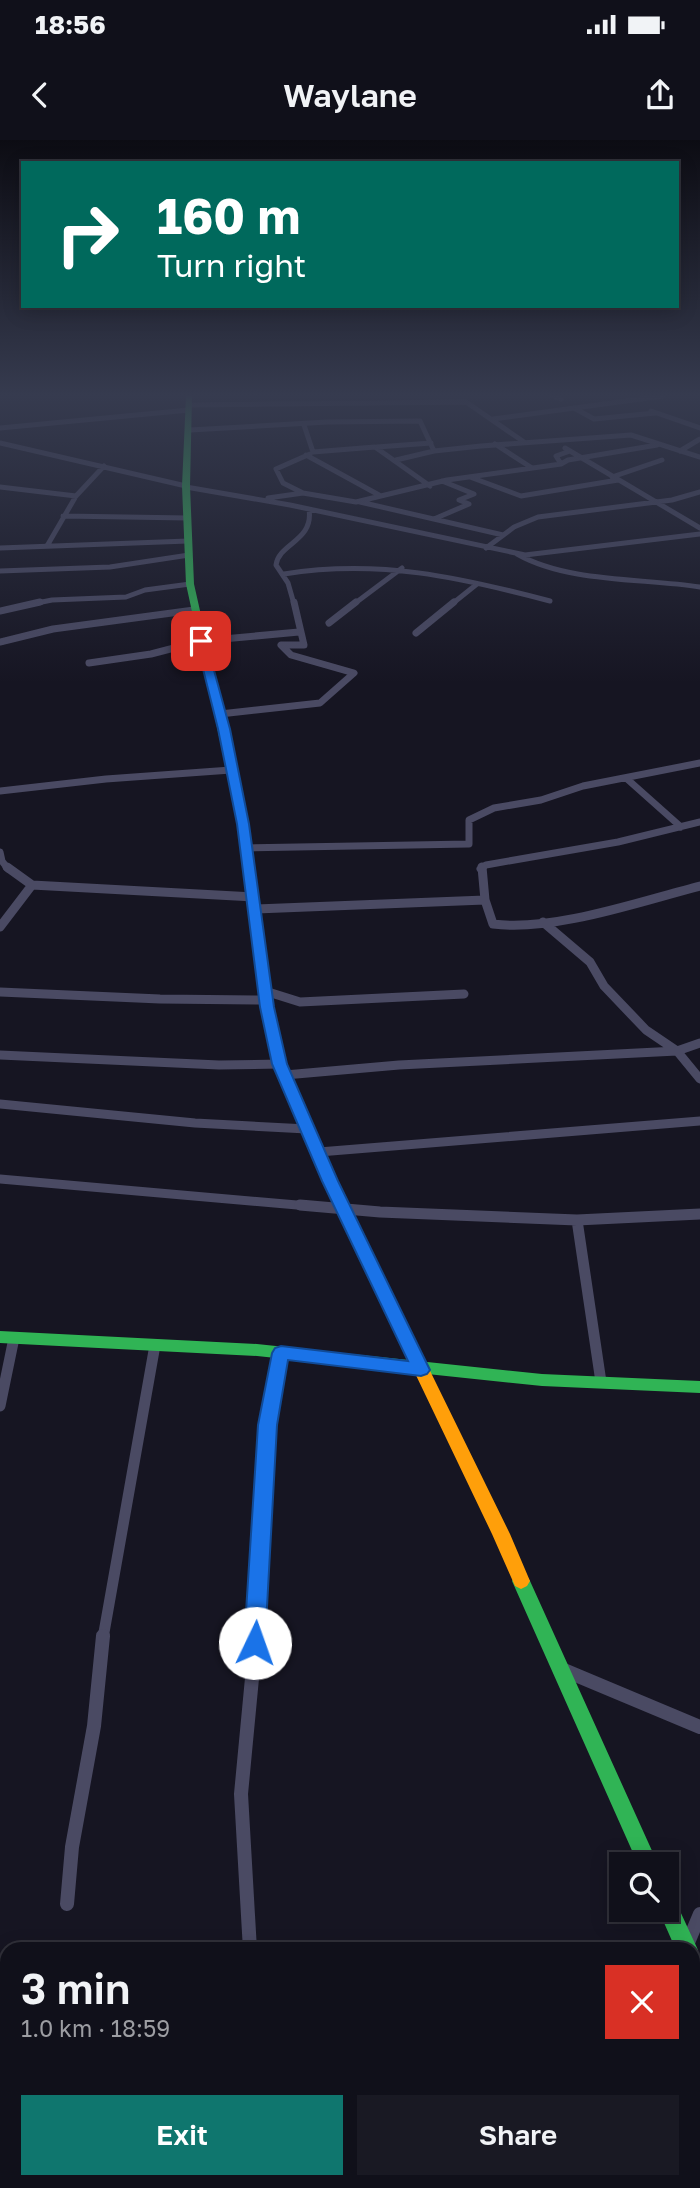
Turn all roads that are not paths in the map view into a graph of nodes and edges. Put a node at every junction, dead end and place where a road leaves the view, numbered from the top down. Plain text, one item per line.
1 (39, 492) edge
2 (80, 492) edge
3 (186, 492) edge
4 (211, 492) edge
5 (300, 492) edge
6 (374, 492) edge
7 (399, 492) edge
8 (468, 492) edge
9 (509, 492) edge
10 (544, 492) edge
11 (638, 492) edge
12 (700, 492) edge
13 (303, 493) junction
14 (380, 495) junction
15 (76, 496) junction
16 (256, 500) junction
17 (356, 502) junction
18 (655, 502) junction
19 (309, 509) junction
20 (63, 516) junction
21 (188, 518) junction
22 (434, 519) junction
23 (700, 528) edge
24 (700, 534) edge
25 (503, 535) junction
26 (47, 547) junction
27 (0, 548) edge
28 (189, 548) junction
29 (486, 548) junction
30 (517, 554) junction
31 (402, 568) junction
32 (0, 571) edge
33 (285, 574) junction
34 (190, 584) junction
35 (477, 584) junction
36 (700, 587) edge
37 (550, 601) dead end
38 (194, 610) junction
39 (0, 611) edge
40 (329, 624) dead end
41 (299, 632) junction
42 (416, 633) dead end
43 (201, 641) junction
44 (0, 642) edge
45 (89, 663) dead end
46 (220, 714) junction
47 (700, 763) edge
48 (231, 770) junction
49 (626, 778) junction
50 (0, 791) edge
51 (700, 822) edge
52 (681, 827) junction
53 (246, 848) junction
54 (0, 852) edge
55 (32, 885) junction
56 (700, 886) edge
57 (485, 900) junction
58 (255, 903) junction
59 (544, 922) junction
60 (0, 928) edge
61 (0, 992) edge
62 (464, 994) dead end
63 (266, 995) junction
64 (700, 1044) edge
65 (677, 1051) junction
66 (0, 1055) edge
67 (282, 1070) junction
68 (700, 1079) edge
69 (0, 1104) edge
70 (700, 1121) edge
71 (307, 1129) junction
72 (318, 1152) junction
73 (0, 1179) edge
74 (345, 1209) junction
75 (700, 1214) edge
76 (577, 1220) junction
77 (7, 1338) edge
78 (155, 1345) junction
79 (281, 1353) junction
80 (421, 1370) junction
81 (601, 1382) junction
82 (700, 1387) edge
83 (0, 1406) edge
84 (558, 1668) junction
85 (700, 1727) edge
86 (642, 1852) edge
87 (67, 1904) dead end
88 (700, 1914) edge
89 (675, 1922) edge
90 (250, 1942) edge
91 (683, 1942) edge
92 (688, 1942) edge

1 - 15 street
2 - 15 street
3 - 21 street
4 - 16 street
5 - 13 street
6 - 14 street
7 - 14 street
8 - 22 street
9 - 10 street
11 - 18 street
12 - 18 street
13 - 16 street
13 - 17 street
14 - 17 street
15 - 20 street
16 - 19 street
17 - 22 street
18 - 23 street
18 - 25 street
19 - 29 street
19 - 33 street
20 - 21 street
20 - 26 street
21 - 28 street
22 - 25 street
24 - 30 street
25 - 29 street
26 - 27 street
26 - 28 street
28 - 32 street
28 - 34 street
29 - 30 street
30 - 36 street
31 - 33 street
31 - 35 street
31 - 40 street
33 - 41 street
34 - 38 street
34 - 39 street
35 - 37 street
35 - 42 street
38 - 43 street
38 - 44 street
41 - 43 street
41 - 46 street
43 - 45 street
43 - 46 street
46 - 48 street
47 - 49 street
48 - 50 street
48 - 53 street
49 - 52 street
49 - 53 street
51 - 52 street
52 - 57 street
53 - 58 street
54 - 55 street
55 - 58 street
55 - 60 street
56 - 59 street
57 - 58 street
57 - 59 street
58 - 63 street
59 - 65 street
61 - 63 street
62 - 63 street
63 - 67 street
64 - 65 street
65 - 67 street
65 - 68 street
66 - 67 street
67 - 71 street
69 - 71 street
70 - 72 street
71 - 72 street
72 - 74 street
73 - 74 street
74 - 76 street
74 - 80 street
75 - 76 street
76 - 81 street
77 - 78 street
77 - 83 street
78 - 79 street
78 - 87 street
79 - 80 street
79 - 90 street
80 - 81 street
80 - 84 street
81 - 82 street
84 - 85 street
84 - 86 street
88 - 92 street
89 - 91 street

